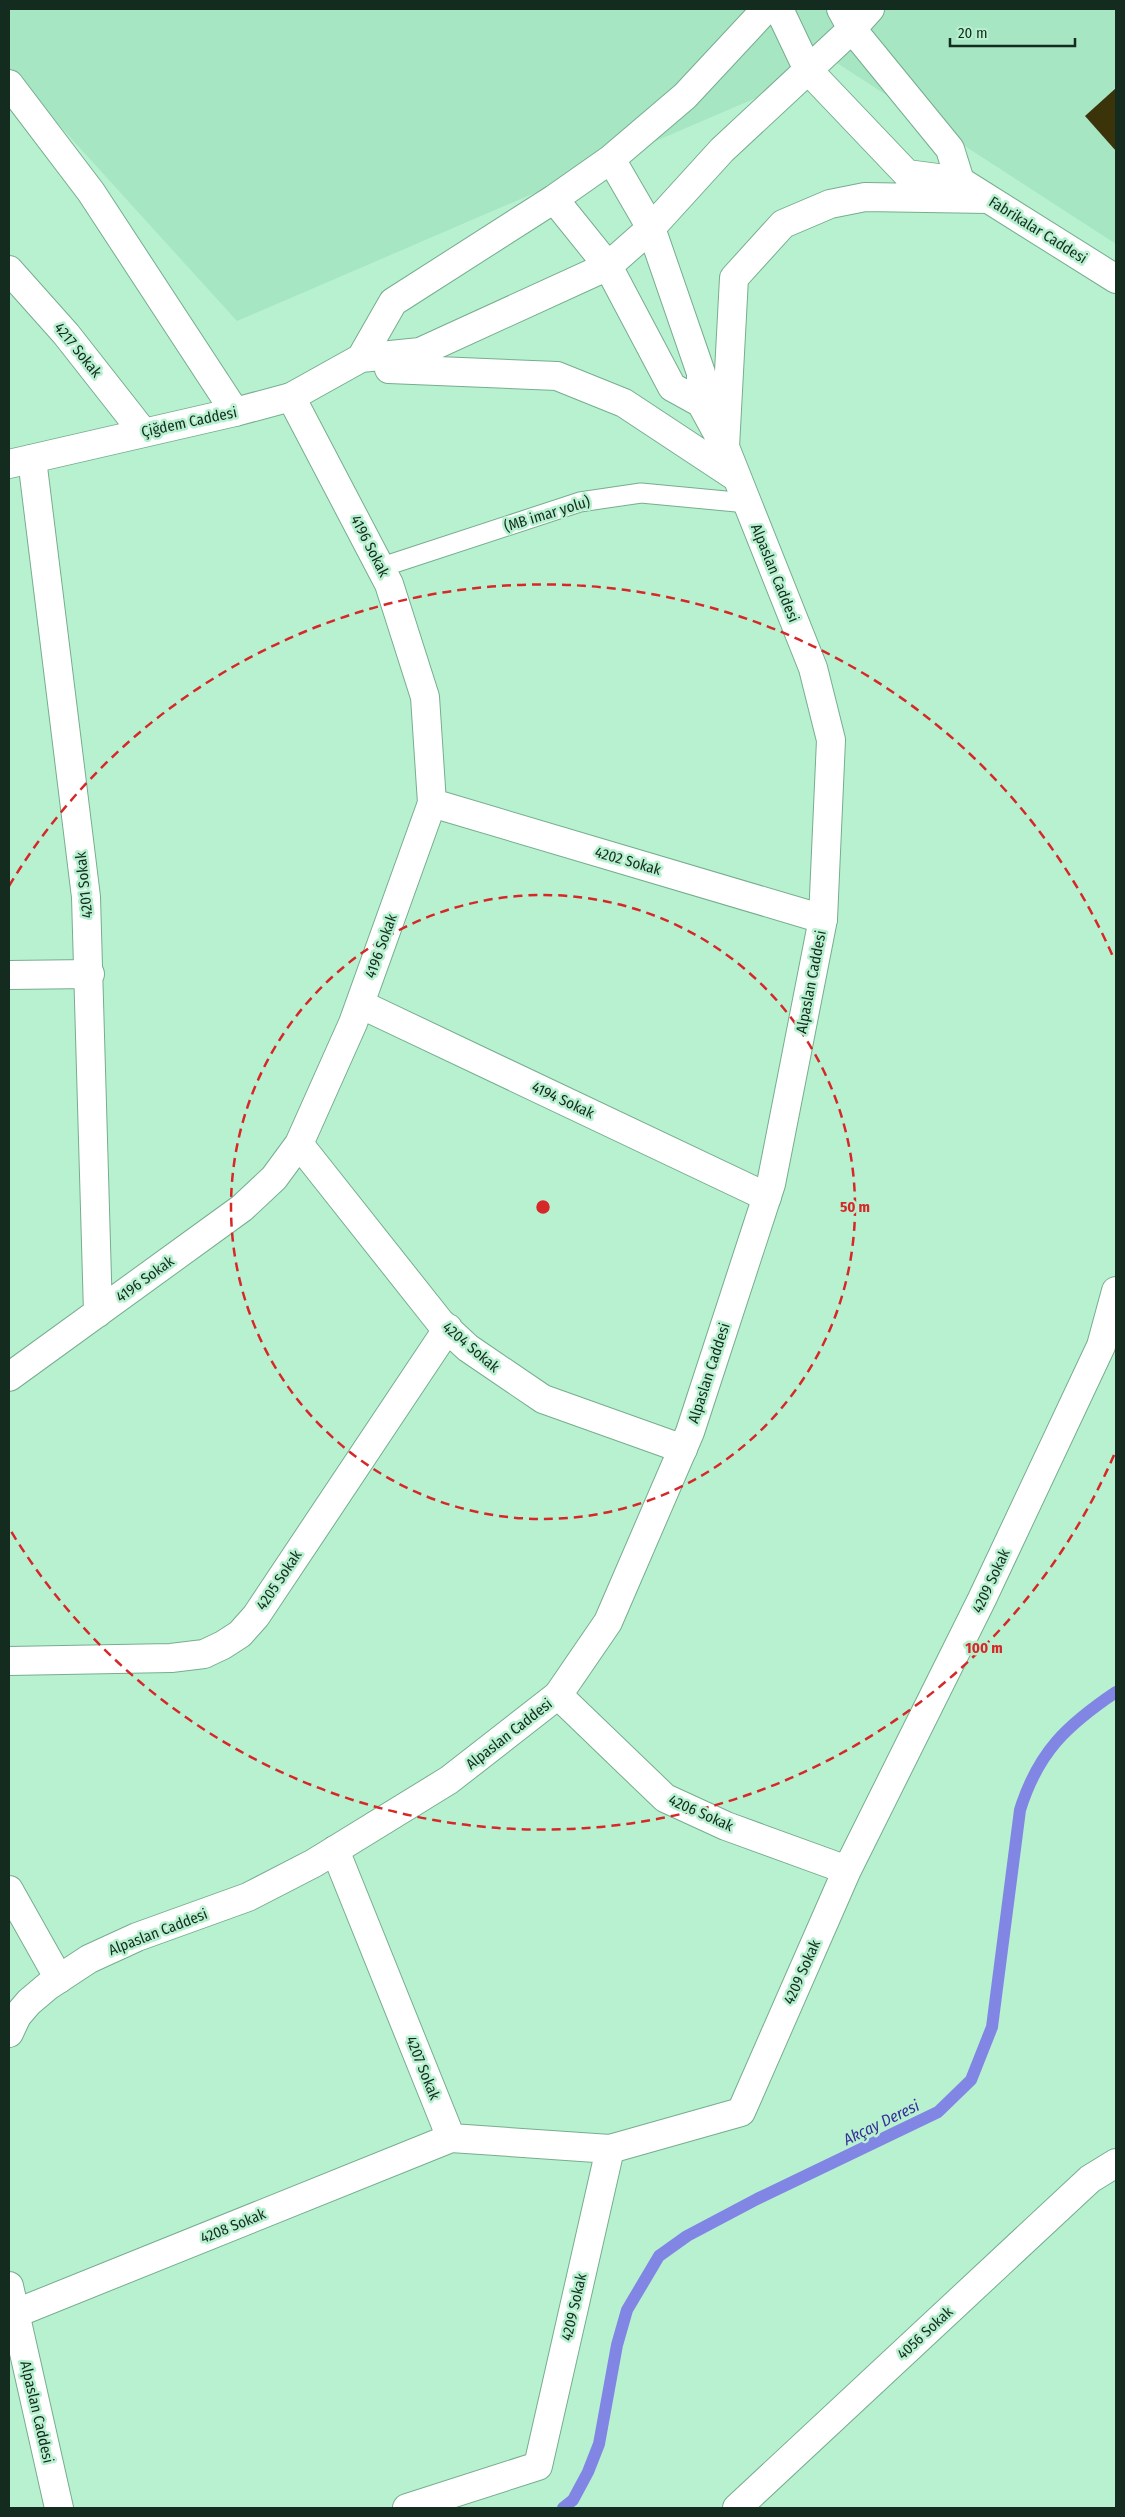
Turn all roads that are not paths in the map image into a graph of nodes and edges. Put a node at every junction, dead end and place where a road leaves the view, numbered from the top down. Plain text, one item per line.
1 (766, 9) edge
2 (779, 9) edge
3 (870, 9) edge
4 (846, 19) edge
5 (808, 70) junction
6 (9, 84) edge
7 (611, 159) junction
8 (960, 181) junction
9 (554, 199) junction
10 (988, 199) junction
11 (651, 228) junction
12 (608, 266) junction
13 (9, 270) edge
14 (1116, 280) edge
15 (353, 362) junction
16 (291, 396) junction
17 (701, 404) junction
18 (235, 412) junction
19 (144, 432) junction
20 (725, 447) junction
21 (20, 462) edge
22 (736, 477) junction
23 (747, 503) junction
24 (382, 567) junction
25 (432, 803) junction
26 (823, 919) junction
27 (90, 974) junction
28 (9, 975) edge
29 (360, 1004) junction
30 (299, 1144) junction
31 (766, 1197) junction
32 (1116, 1291) edge
33 (98, 1313) junction
34 (448, 1328) junction
35 (9, 1378) edge
36 (682, 1449) junction
37 (9, 1661) edge
38 (558, 1695) junction
39 (335, 1850) junction
40 (847, 1870) junction
41 (9, 1890) edge
42 (60, 1979) junction
43 (9, 2033) edge
44 (451, 2138) junction
45 (610, 2149) junction
46 (1116, 2163) edge
47 (9, 2286) edge
48 (14, 2314) junction
49 (57, 2508) edge
50 (406, 2508) edge
51 (737, 2508) edge

1 - 7 street
2 - 5 street
3 - 4 street
4 - 5 street
4 - 8 street
5 - 8 street
5 - 11 street
6 - 18 street
7 - 9 street
7 - 11 street
8 - 10 street, Fabrikalar Caddesi
9 - 12 street
9 - 15 street
10 - 14 street, Fabrikalar Caddesi
10 - 20 street
11 - 12 street
11 - 17 street
12 - 15 street
12 - 17 street
13 - 19 street, 4217 Sokak
15 - 16 street, Çiğdem Caddesi
15 - 22 street
16 - 18 street, Çiğdem Caddesi
16 - 24 street, 4196 Sokak
17 - 20 street, Alpaslan Caddesi
18 - 19 street, Çiğdem Caddesi
19 - 21 street, Çiğdem Caddesi
20 - 22 street, Alpaslan Caddesi
21 - 27 street, 4201 Sokak
22 - 23 street, Alpaslan Caddesi
23 - 24 lane, (MB imar yolu)
23 - 26 street, Alpaslan Caddesi
24 - 25 street, 4196 Sokak
25 - 26 street, 4202 Sokak
25 - 29 street, 4196 Sokak
26 - 31 street, Alpaslan Caddesi
27 - 28 street
27 - 33 street, 4201 Sokak
29 - 30 street, 4196 Sokak
29 - 31 street, 4194 Sokak
30 - 33 street, 4196 Sokak
30 - 34 street, 4204 Sokak
31 - 36 street, Alpaslan Caddesi
32 - 40 street, 4209 Sokak
33 - 35 street, 4196 Sokak
34 - 36 street, 4204 Sokak
34 - 37 street, 4205 Sokak
36 - 38 street, Alpaslan Caddesi
38 - 39 street, Alpaslan Caddesi
38 - 40 street, 4206 Sokak
39 - 42 street, Alpaslan Caddesi
39 - 44 street, 4207 Sokak
40 - 45 street, 4209 Sokak
41 - 42 street
42 - 43 street, Alpaslan Caddesi
44 - 45 street
44 - 48 street, 4208 Sokak
45 - 50 street, 4209 Sokak
46 - 51 street, 4056 Sokak
47 - 48 street, Alpaslan Caddesi
48 - 49 street, Alpaslan Caddesi

